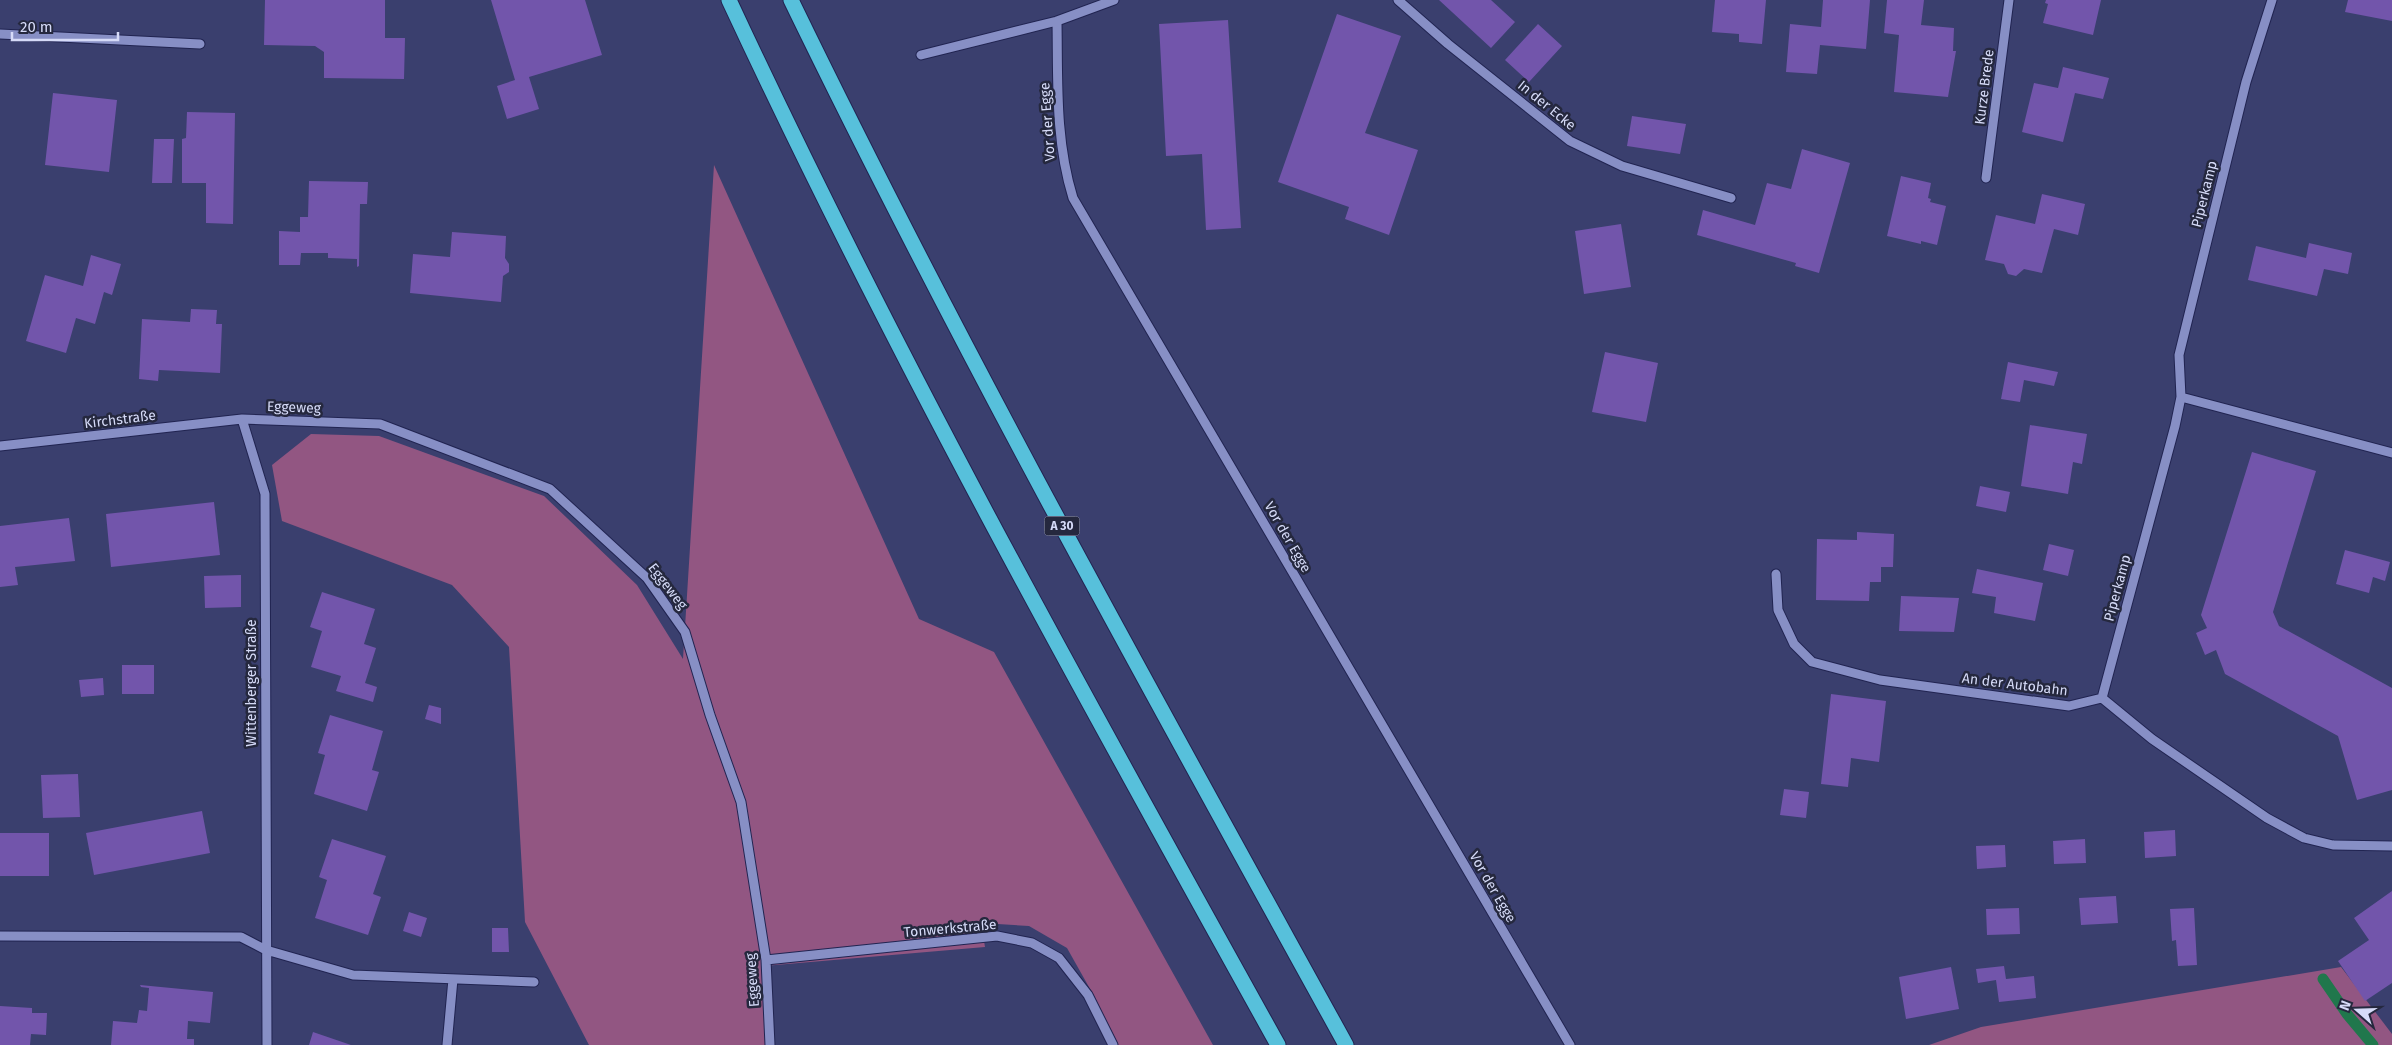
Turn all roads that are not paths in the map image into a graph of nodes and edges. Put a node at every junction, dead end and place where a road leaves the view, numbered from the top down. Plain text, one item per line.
1 (729, 0) edge
2 (792, 0) edge
3 (1114, 0) edge
4 (1398, 0) edge
5 (2009, 0) edge
6 (2272, 0) edge
7 (1057, 21) junction
8 (0, 34) edge
9 (200, 44) dead end
10 (921, 55) dead end
11 (1986, 178) dead end
12 (1731, 198) dead end
13 (2181, 397) junction
14 (242, 419) junction
15 (0, 446) edge
16 (2392, 453) edge
17 (1776, 574) dead end
18 (2102, 698) junction
19 (2392, 846) edge
20 (0, 936) edge
21 (266, 950) junction
22 (766, 960) junction
23 (453, 979) junction
24 (534, 982) dead end
25 (267, 1045) edge
26 (446, 1045) edge
27 (770, 1045) edge
28 (1113, 1045) edge
29 (1278, 1045) edge
30 (1346, 1045) edge
31 (1570, 1045) edge

1 - 29 highway
2 - 30 highway, A 30
3 - 7 street
4 - 12 street, In der Ecke
5 - 11 street, Kurze Brede
6 - 13 street, Piperkamp
7 - 10 street
7 - 31 street, Vor der Egge
8 - 9 street
13 - 16 street
13 - 18 street, Piperkamp
14 - 15 street, Kirchstraße
14 - 21 street, Wittenberger Straße
14 - 22 street, Eggeweg
17 - 18 street, An der Autobahn
18 - 19 street
20 - 21 street
21 - 23 street
21 - 25 street, Wittenberger Straße
22 - 27 street, Eggeweg
22 - 28 street, Tonwerkstraße
23 - 24 street
23 - 26 street

